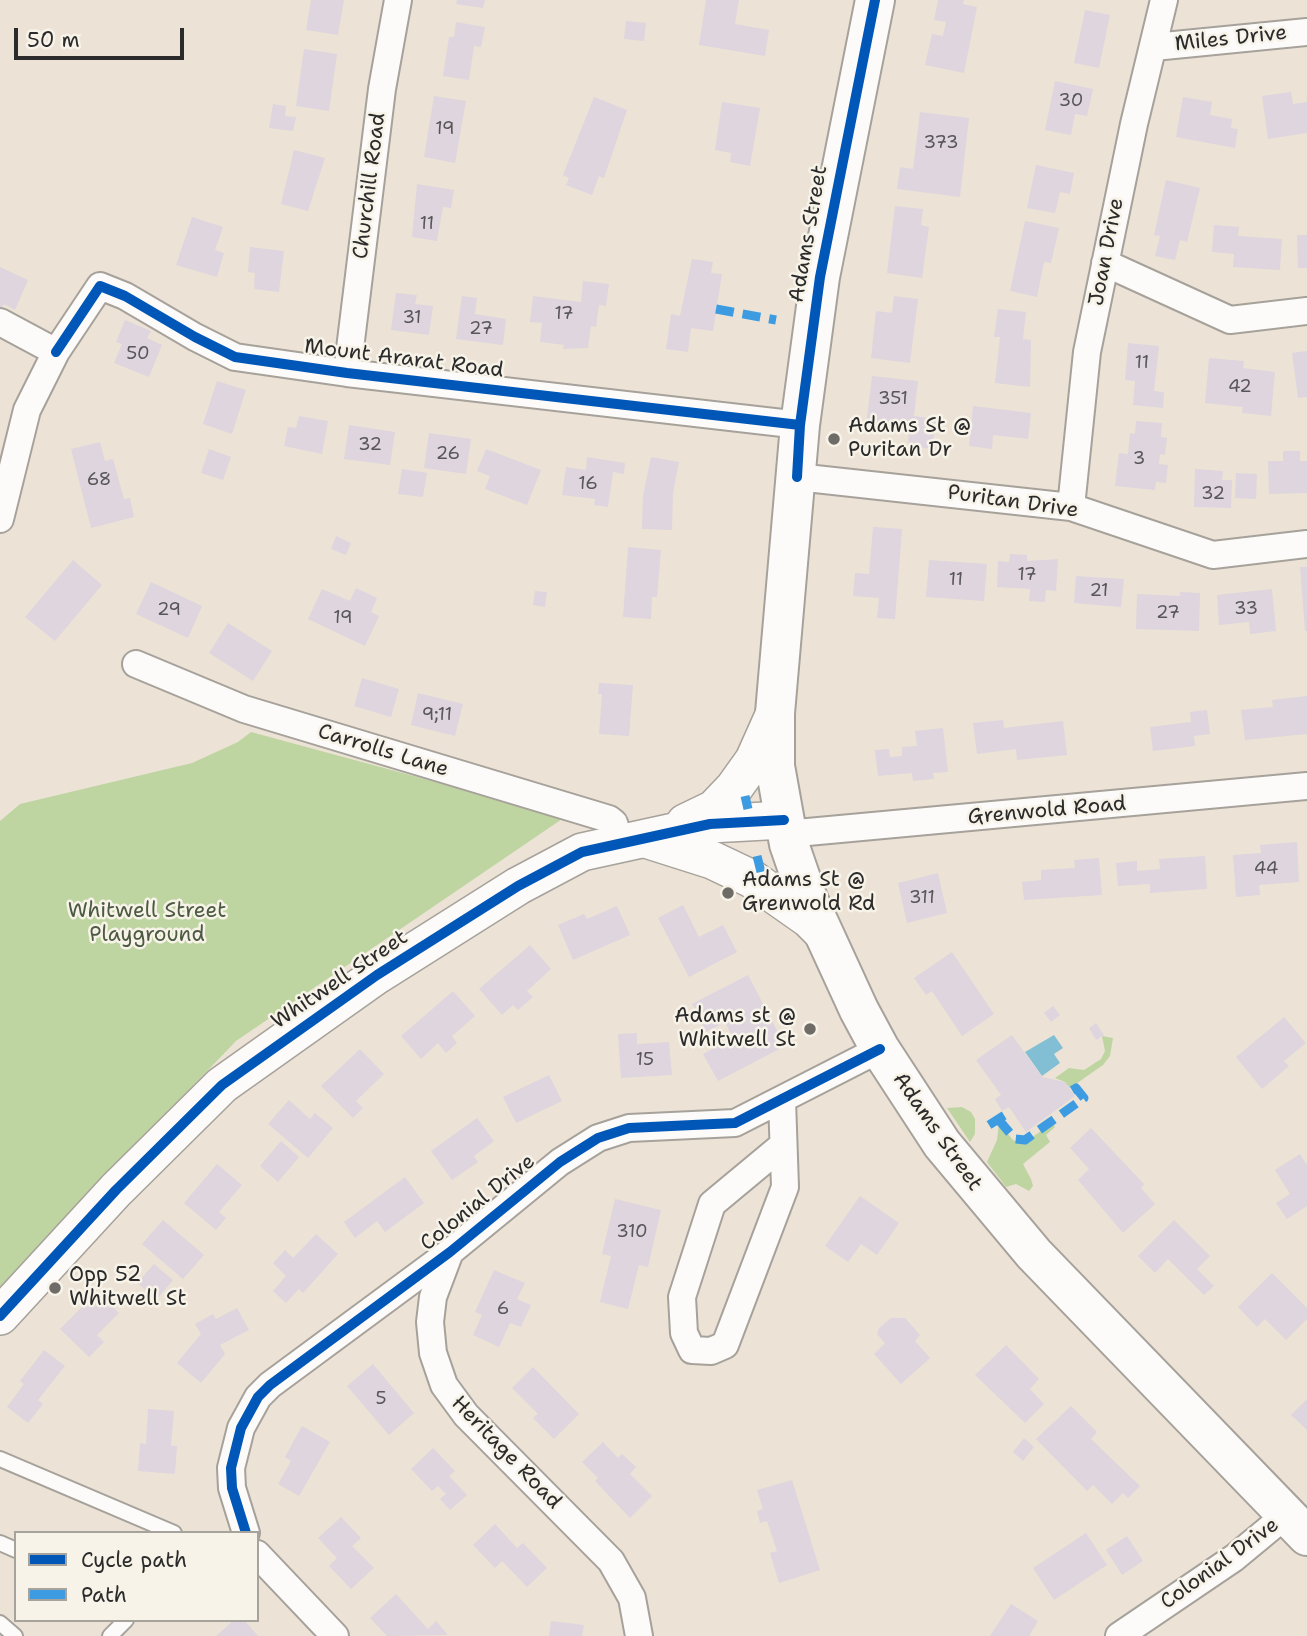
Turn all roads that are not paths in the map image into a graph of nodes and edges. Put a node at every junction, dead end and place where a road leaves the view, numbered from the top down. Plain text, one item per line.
1 (398, 0) edge
2 (875, 0) edge
3 (1164, 0) edge
4 (1307, 32) edge
5 (1154, 47) junction
6 (1105, 263) junction
7 (1307, 311) edge
8 (0, 322) edge
9 (56, 352) junction
10 (347, 373) junction
11 (800, 425) junction
12 (797, 477) junction
13 (1071, 507) junction
14 (0, 519) edge
15 (1307, 544) edge
16 (136, 664) dead end
17 (775, 713) junction
18 (1307, 786) edge
19 (786, 833) junction
20 (632, 840) junction
21 (824, 934) junction
22 (880, 1049) junction
23 (782, 1100) junction
24 (783, 1146) junction
25 (450, 1252) junction
26 (0, 1316) edge
27 (0, 1459) edge
28 (1296, 1526) edge
29 (169, 1531) edge
30 (245, 1531) edge
31 (259, 1556) edge
32 (124, 1622) edge
33 (0, 1623) edge
34 (15, 1636) edge
35 (110, 1636) edge
36 (335, 1636) edge
37 (639, 1636) edge
38 (1119, 1636) edge

1 - 10 street, Churchill Road
2 - 11 main road, Adams Street
3 - 5 street, Joan Drive
4 - 5 street, Miles Drive
5 - 6 street, Joan Drive
6 - 7 street
6 - 13 street, Joan Drive
8 - 9 street
9 - 10 street, Mount Ararat Road
9 - 14 street
10 - 11 street, Mount Ararat Road
11 - 12 main road, Adams Street
12 - 13 street, Puritan Drive
12 - 17 main road, Adams Street
13 - 15 street, Puritan Drive
16 - 20 street, Carrolls Lane
17 - 19 main road, Adams Street
17 - 20 street
18 - 19 street, Grenwold Road
19 - 20 street, Whitwell Street
19 - 21 main road, Adams Street
20 - 21 street
20 - 26 street, Whitwell Street
21 - 22 main road, Adams Street
22 - 23 street, Colonial Drive
22 - 28 main road, Adams Street
23 - 24 street
23 - 25 street, Colonial Drive
24 - 24 street
25 - 30 street, Colonial Drive
25 - 37 street, Heritage Road
27 - 29 lane
28 - 38 street, Colonial Drive
31 - 36 street
32 - 35 lane
33 - 34 lane

